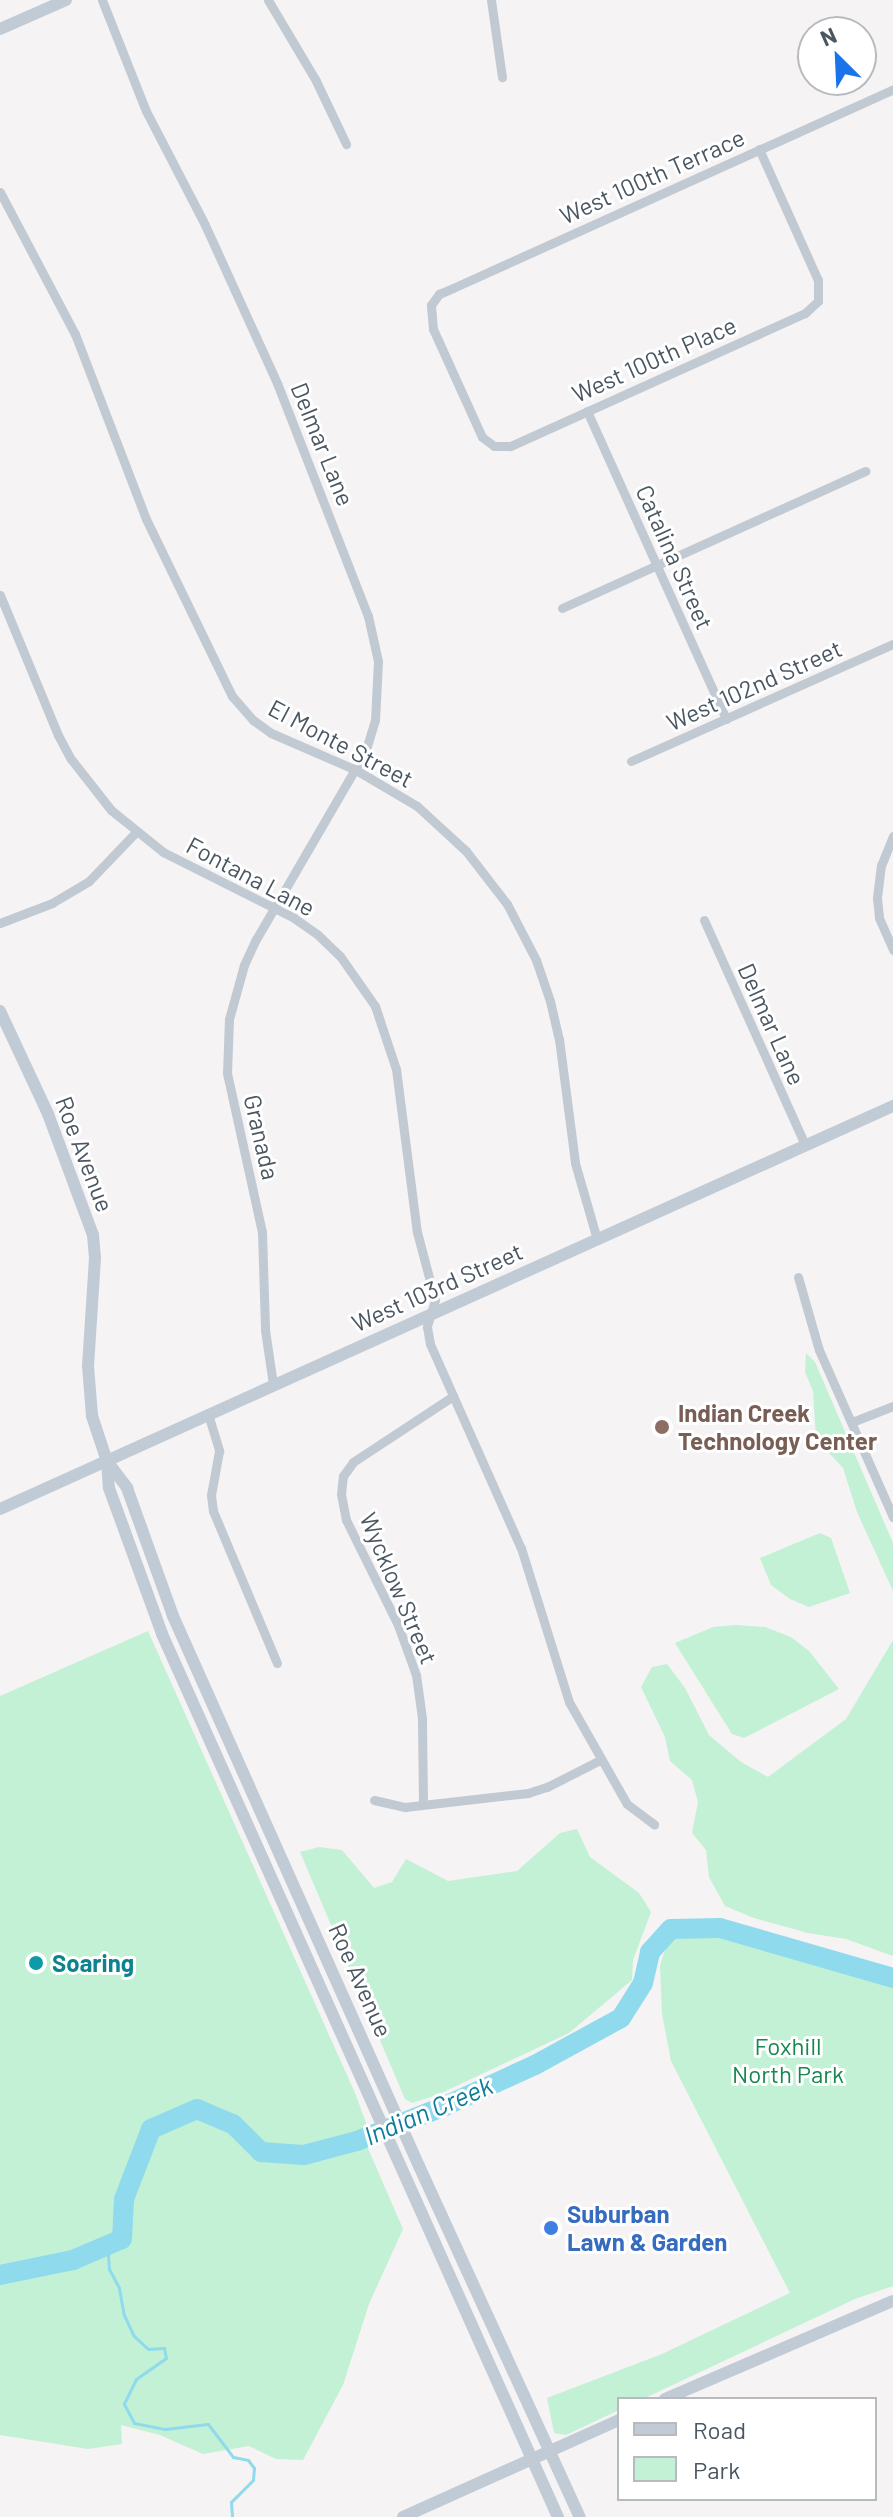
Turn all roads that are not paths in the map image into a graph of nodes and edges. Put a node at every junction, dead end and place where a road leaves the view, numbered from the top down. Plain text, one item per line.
1 (66, 0) edge
2 (102, 0) edge
3 (268, 0) edge
4 (491, 0) edge
5 (0, 29) edge
6 (502, 77) dead end
7 (893, 89) edge
8 (346, 144) dead end
9 (759, 149) junction
10 (0, 192) edge
11 (431, 305) joint
12 (587, 411) junction
13 (865, 471) dead end
14 (656, 565) junction
15 (0, 595) edge
16 (562, 608) dead end
17 (893, 644) edge
18 (726, 719) junction
19 (631, 761) dead end
20 (356, 770) junction
21 (136, 832) junction
22 (893, 836) edge
23 (275, 908) junction
24 (704, 920) dead end
25 (0, 923) edge
26 (893, 950) edge
27 (0, 1011) edge
28 (893, 1106) edge
29 (805, 1145) junction
30 (597, 1239) junction
31 (798, 1277) dead end
32 (430, 1314) junction
33 (273, 1384) junction
34 (453, 1396) junction
35 (893, 1406) edge
36 (208, 1414) junction
37 (852, 1422) junction
38 (107, 1461) junction
39 (0, 1509) edge
40 (893, 1517) edge
41 (277, 1663) dead end
42 (600, 1760) junction
43 (374, 1800) dead end
44 (423, 1804) junction
45 (654, 1824) dead end
46 (286, 1867) junction
47 (267, 1871) junction
48 (893, 2301) edge
49 (670, 2397) edge
50 (617, 2421) edge
51 (549, 2452) junction
52 (532, 2460) junction
53 (403, 2517) edge
54 (558, 2517) edge
55 (580, 2517) edge

1 - 5 main road
2 - 20 street, Delmar Lane
3 - 8 street
4 - 6 street
7 - 9 street, West 100th Terrace
9 - 11 street, West 100th Terrace
9 - 12 street, West 100th Place
10 - 20 street, El Monte Street
11 - 12 street, West 100th Place
12 - 14 street, Catalina Street
13 - 14 street
14 - 16 street
14 - 18 street, Catalina Street
15 - 21 street, Fontana Lane
17 - 18 street, West 102nd Street
18 - 19 street, West 102nd Street
20 - 23 street, Delmar Lane
20 - 30 street, El Monte Street
21 - 23 street, Fontana Lane
21 - 25 street
22 - 26 street
23 - 32 street, Fontana Lane
23 - 33 street, Granada
24 - 29 street, Delmar Lane
27 - 38 main road, Roe Avenue
28 - 29 main road, West 103rd Street
29 - 30 main road, West 103rd Street
30 - 32 main road, West 103rd Street
31 - 37 street
32 - 33 main road, West 103rd Street
32 - 34 street
33 - 36 main road, West 103rd Street
34 - 42 street
34 - 44 street, Wycklow Street
35 - 37 street
36 - 38 main road, West 103rd Street
36 - 41 street
37 - 40 street
38 - 39 main road, West 103rd Street
38 - 46 main road, Roe Avenue
38 - 47 main road, Roe Avenue
42 - 44 street
42 - 45 street
43 - 44 street
46 - 47 main road
46 - 51 main road, Roe Avenue
47 - 52 main road, Roe Avenue
48 - 49 main road
50 - 51 main road
51 - 52 main road
51 - 55 main road, Roe Avenue
52 - 53 main road
52 - 54 main road, Roe Avenue

